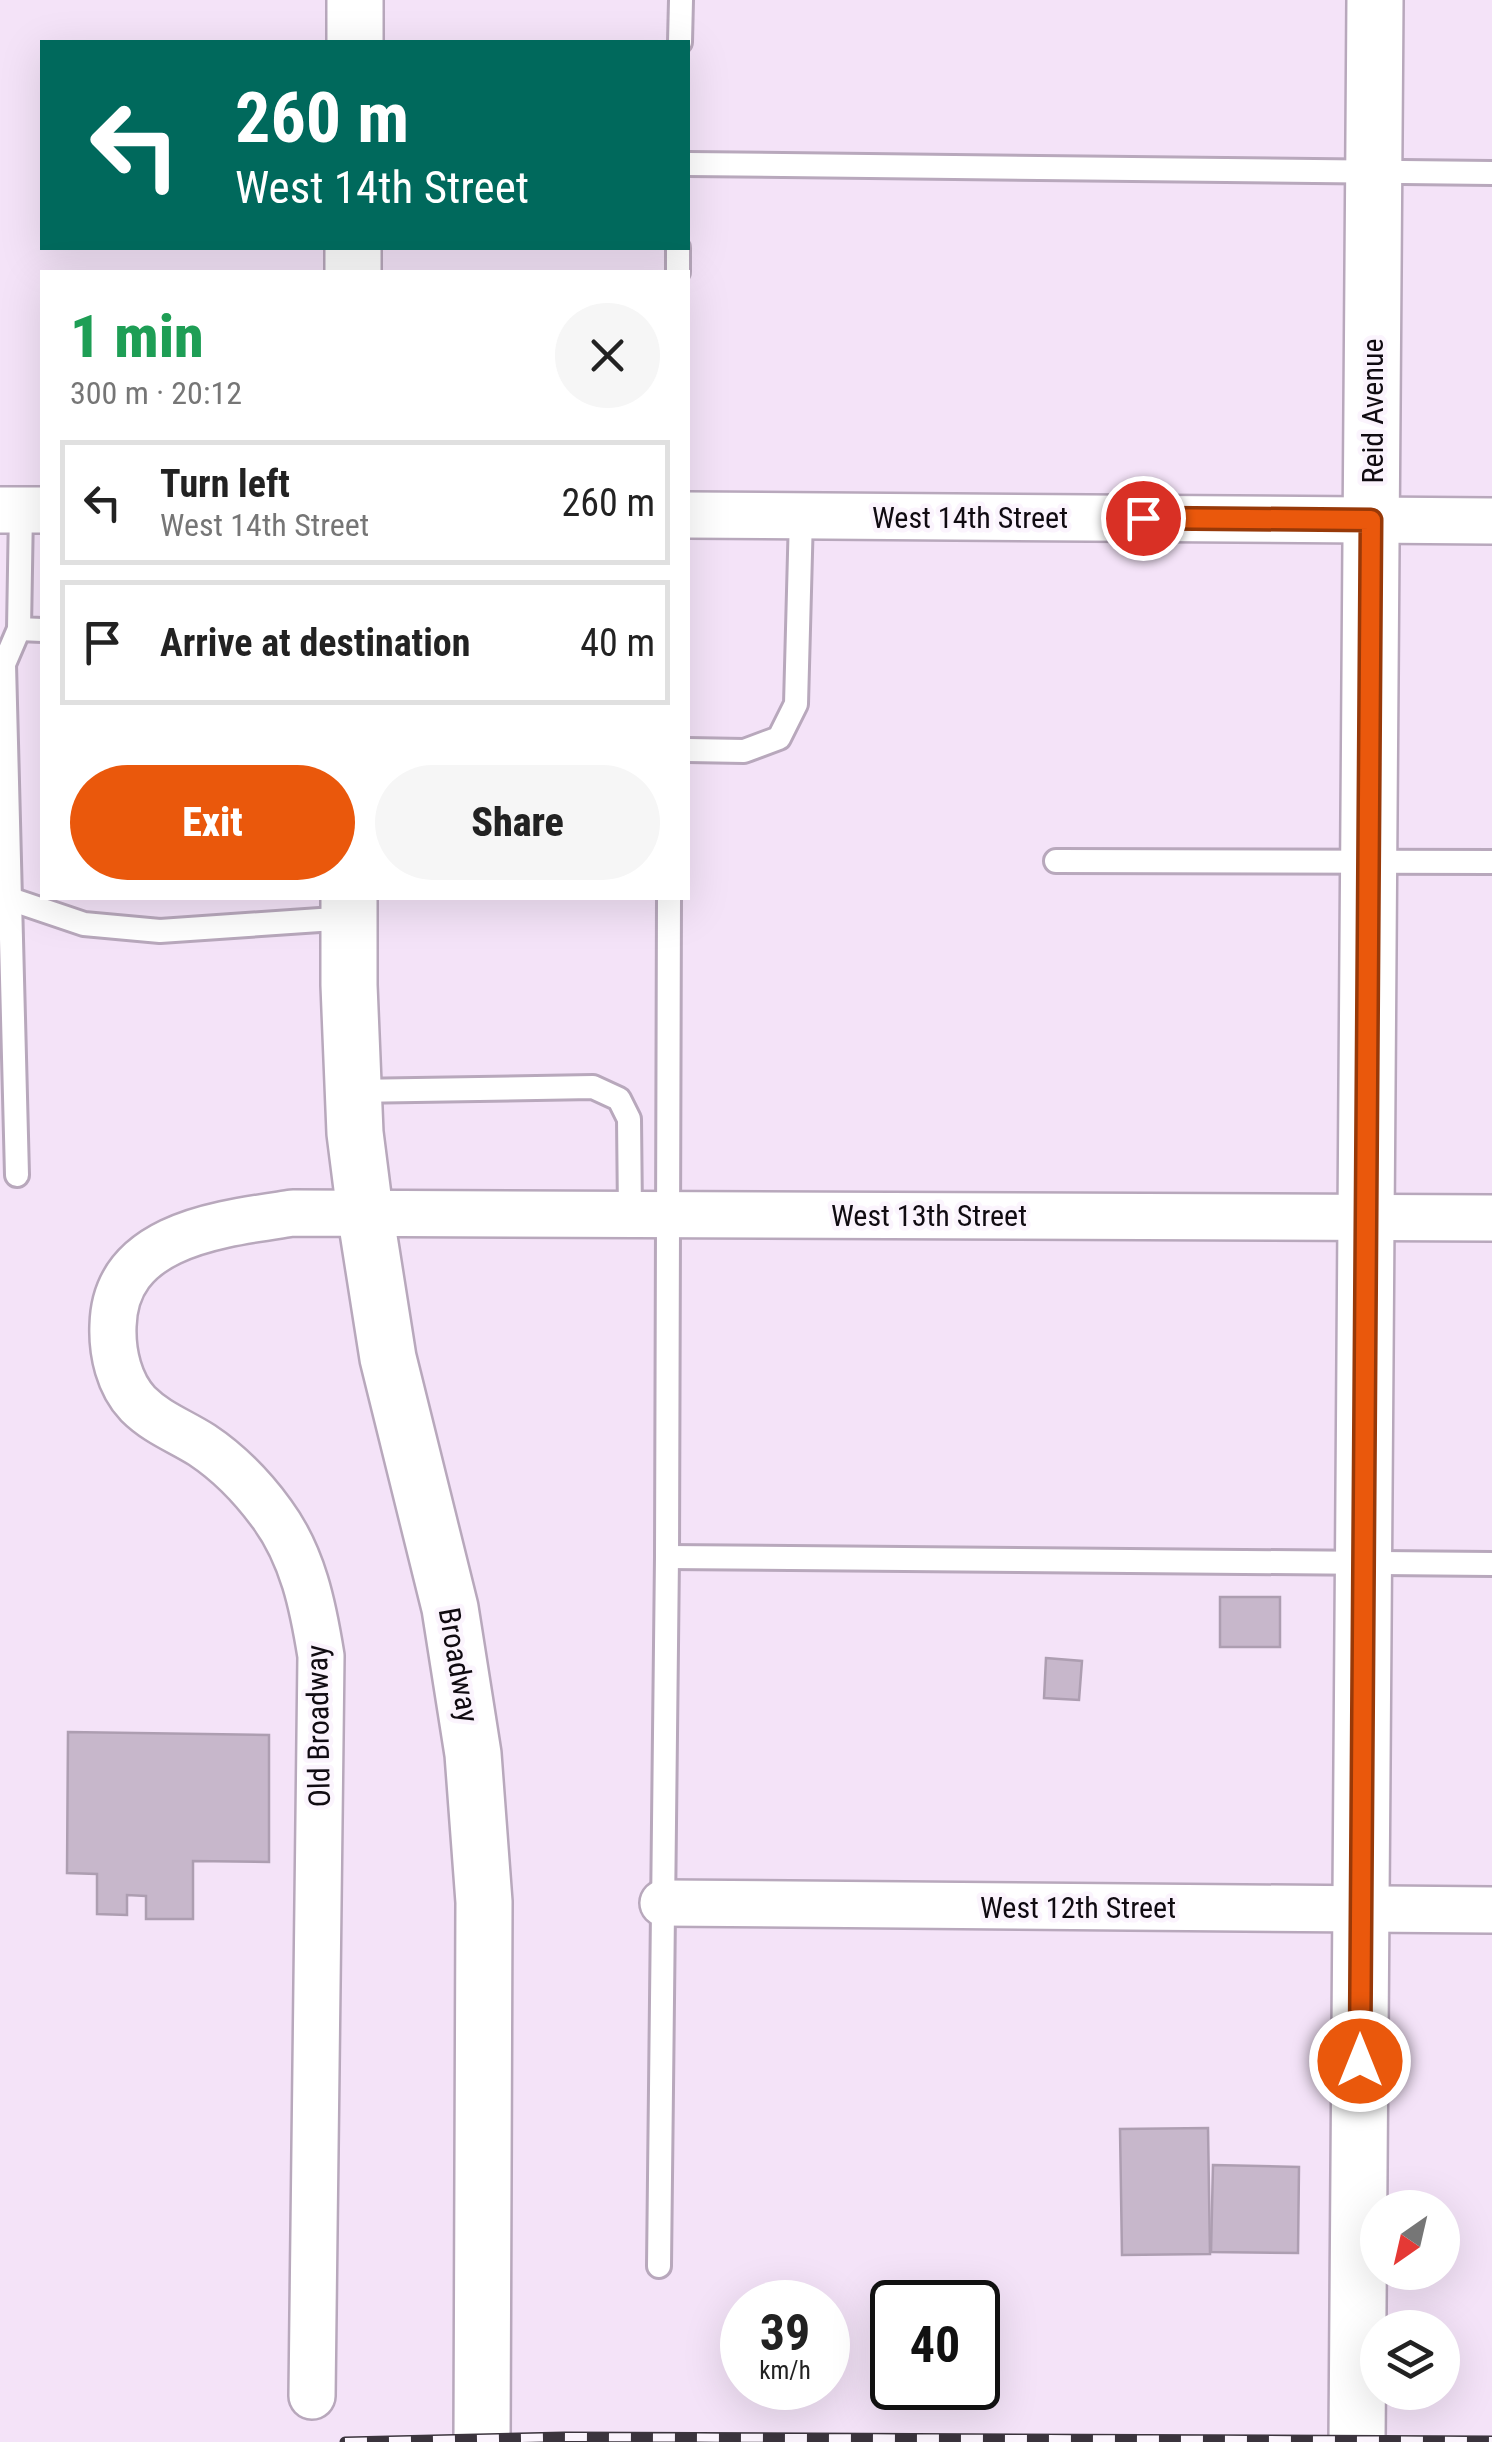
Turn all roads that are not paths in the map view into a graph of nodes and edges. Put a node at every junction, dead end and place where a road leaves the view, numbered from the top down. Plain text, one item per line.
1 (355, 0) edge
2 (681, 0) edge
3 (1375, 0) edge
4 (354, 40) edge
5 (680, 40) edge
6 (690, 164) edge
7 (1374, 173) junction
8 (1492, 173) edge
9 (21, 510) edge
10 (690, 515) edge
11 (801, 516) junction
12 (1371, 520) junction
13 (1492, 520) edge
14 (18, 629) junction
15 (40, 630) edge
16 (690, 750) edge
17 (1368, 860) junction
18 (1056, 861) dead end
19 (1492, 862) edge
20 (10, 899) junction
21 (668, 900) edge
22 (349, 908) edge
23 (353, 1091) junction
24 (17, 1176) dead end
25 (365, 1212) junction
26 (649, 1213) junction
27 (1366, 1217) junction
28 (1492, 1218) edge
29 (668, 1557) junction
30 (1364, 1564) junction
31 (1492, 1564) edge
32 (664, 1904) junction
33 (1361, 1909) junction
34 (1492, 1910) edge
35 (659, 2266) dead end
36 (312, 2396) dead end
37 (482, 2442) edge
38 (1357, 2442) edge

1 - 4 street
2 - 5 lane
3 - 7 street, Reid Avenue
6 - 7 lane
7 - 8 lane
7 - 12 street, Reid Avenue
9 - 14 lane
10 - 11 street, West 14th Street
11 - 12 street, West 14th Street
11 - 16 lane
12 - 13 street, West 14th Street
12 - 17 street, Reid Avenue
14 - 15 lane
14 - 20 lane
17 - 18 lane
17 - 19 lane
17 - 27 street, Reid Avenue
20 - 22 lane
20 - 24 lane
21 - 26 lane
22 - 23 street, Broadway
23 - 25 street, Broadway
23 - 26 lane
25 - 26 street, West 13th Street
25 - 36 street, Old Broadway
25 - 37 street, Broadway
26 - 27 street, West 13th Street
26 - 29 lane
27 - 28 street, West 13th Street
27 - 30 street, Reid Avenue
29 - 30 lane
29 - 32 lane
30 - 31 lane
30 - 33 street, Reid Avenue
32 - 33 street, West 12th Street
32 - 35 lane
33 - 34 street, West 12th Street
33 - 38 street, Reid Avenue

